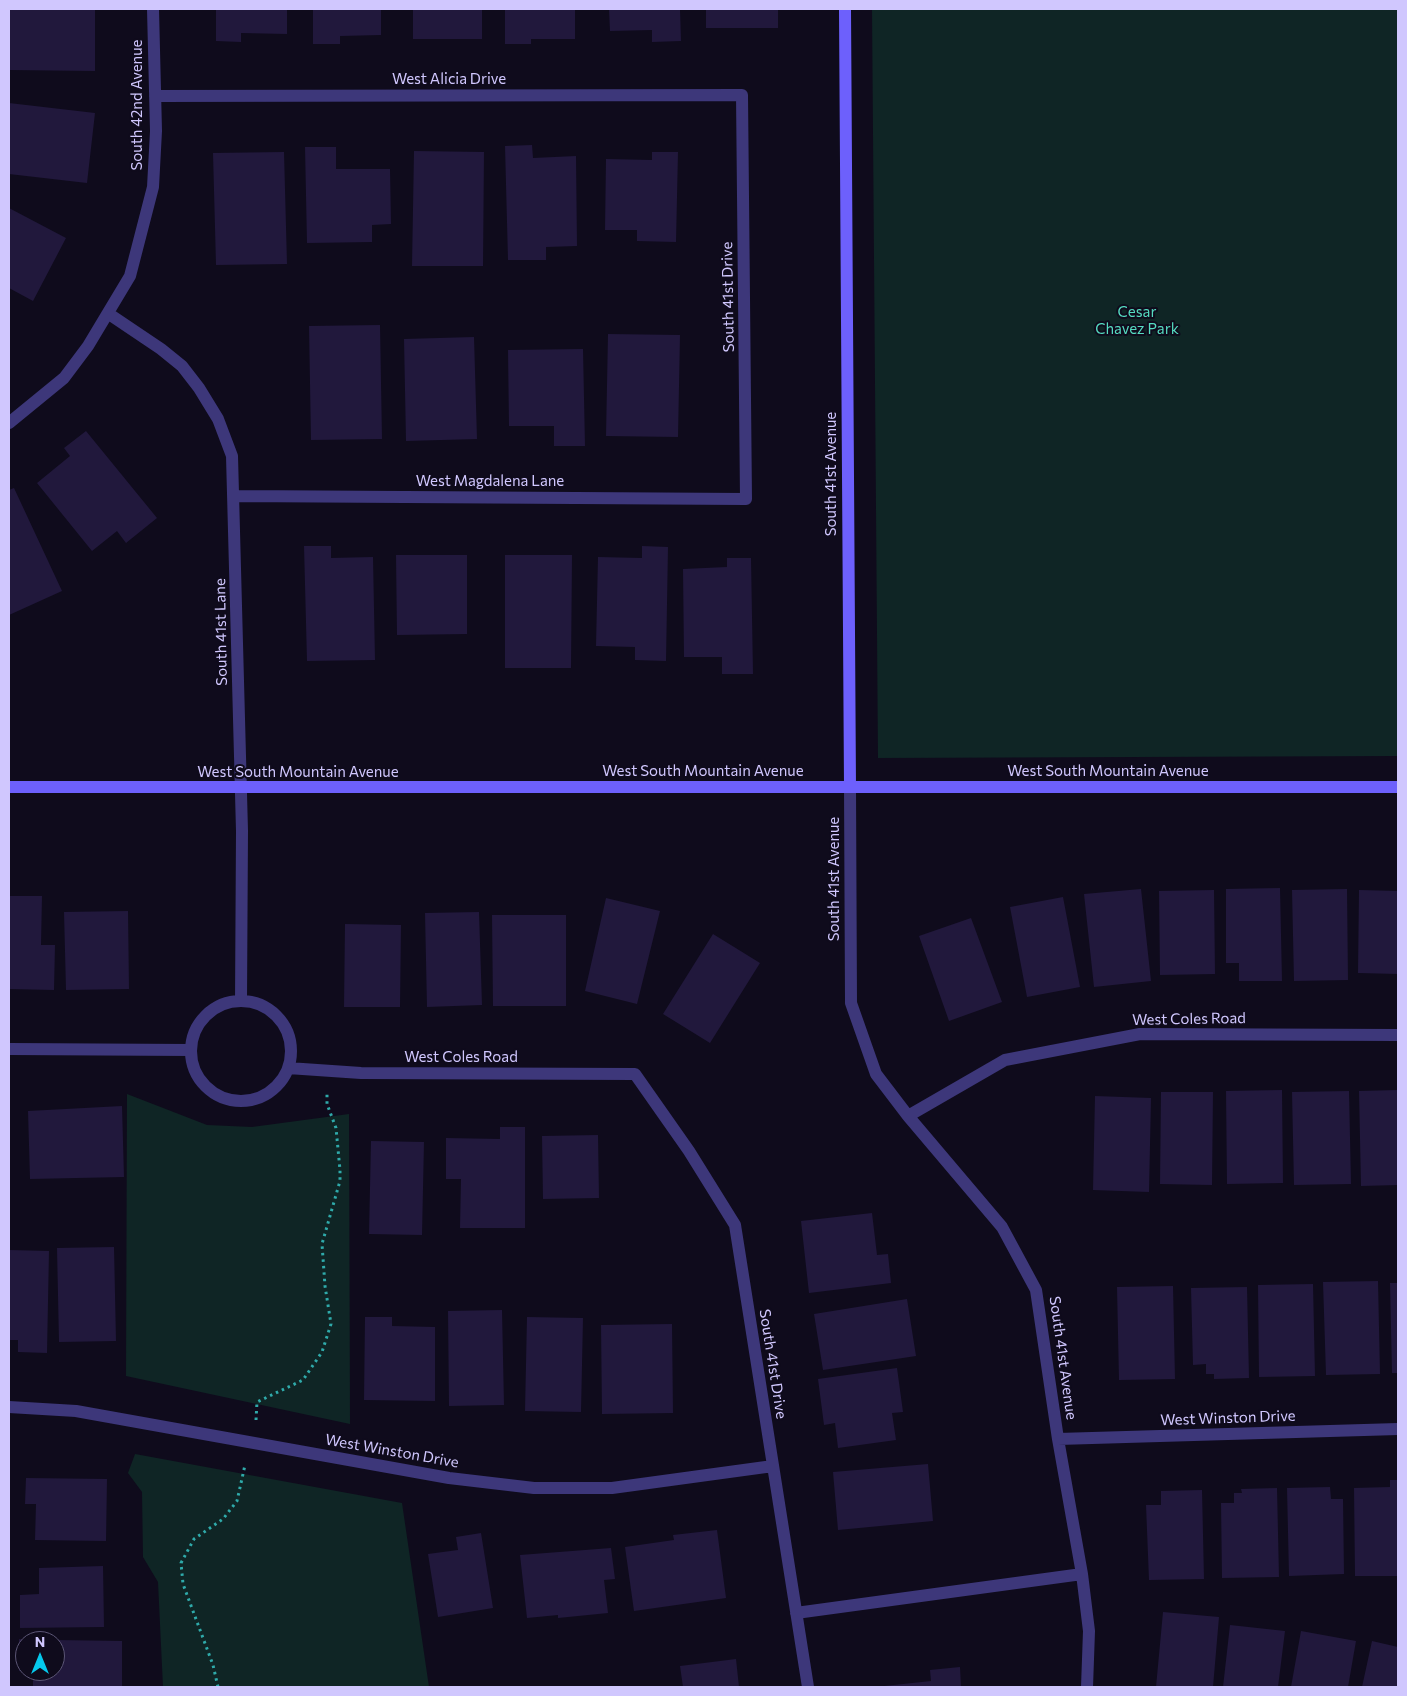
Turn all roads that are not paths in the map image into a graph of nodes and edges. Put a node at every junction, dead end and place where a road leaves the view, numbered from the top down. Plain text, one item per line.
1 (153, 9) edge
2 (845, 9) edge
3 (742, 94) joint
4 (155, 96) junction
5 (109, 314) junction
6 (9, 424) edge
7 (234, 496) junction
8 (746, 499) joint
9 (9, 787) edge
10 (850, 787) junction
11 (1398, 787) edge
12 (242, 788) junction
13 (241, 1001) junction
14 (1398, 1035) edge
15 (9, 1049) edge
16 (191, 1050) junction
17 (288, 1068) junction
18 (635, 1074) joint
19 (908, 1116) junction
20 (9, 1407) edge
21 (1398, 1429) edge
22 (1058, 1439) junction
23 (773, 1466) junction
24 (1082, 1574) junction
25 (796, 1613) junction
26 (808, 1687) edge
27 (1088, 1687) edge

1 - 4 street, South 42nd Avenue
2 - 10 street, South 41st Avenue
3 - 4 street, West Alicia Drive
3 - 8 street, South 41st Drive
4 - 5 street, South 42nd Avenue
5 - 6 street
5 - 7 street, South 41st Lane
7 - 8 street, West Magdalena Lane
7 - 12 street, South 41st Lane
9 - 12 street, West South Mountain Avenue
10 - 11 street, West South Mountain Avenue
10 - 12 street, West South Mountain Avenue
10 - 19 street, South 41st Avenue
12 - 13 street, South 41st Lane
13 - 16 street
13 - 17 street
14 - 19 street, West Coles Road
15 - 16 street
16 - 17 street
17 - 18 street, West Coles Road
18 - 23 street, South 41st Drive
19 - 22 street, South 41st Avenue
20 - 23 street, West Winston Drive
21 - 22 street, West Winston Drive
22 - 24 street, South 41st Avenue
23 - 25 street, South 41st Drive
24 - 25 street
24 - 27 street, South 41st Avenue
25 - 26 street, South 41st Drive

